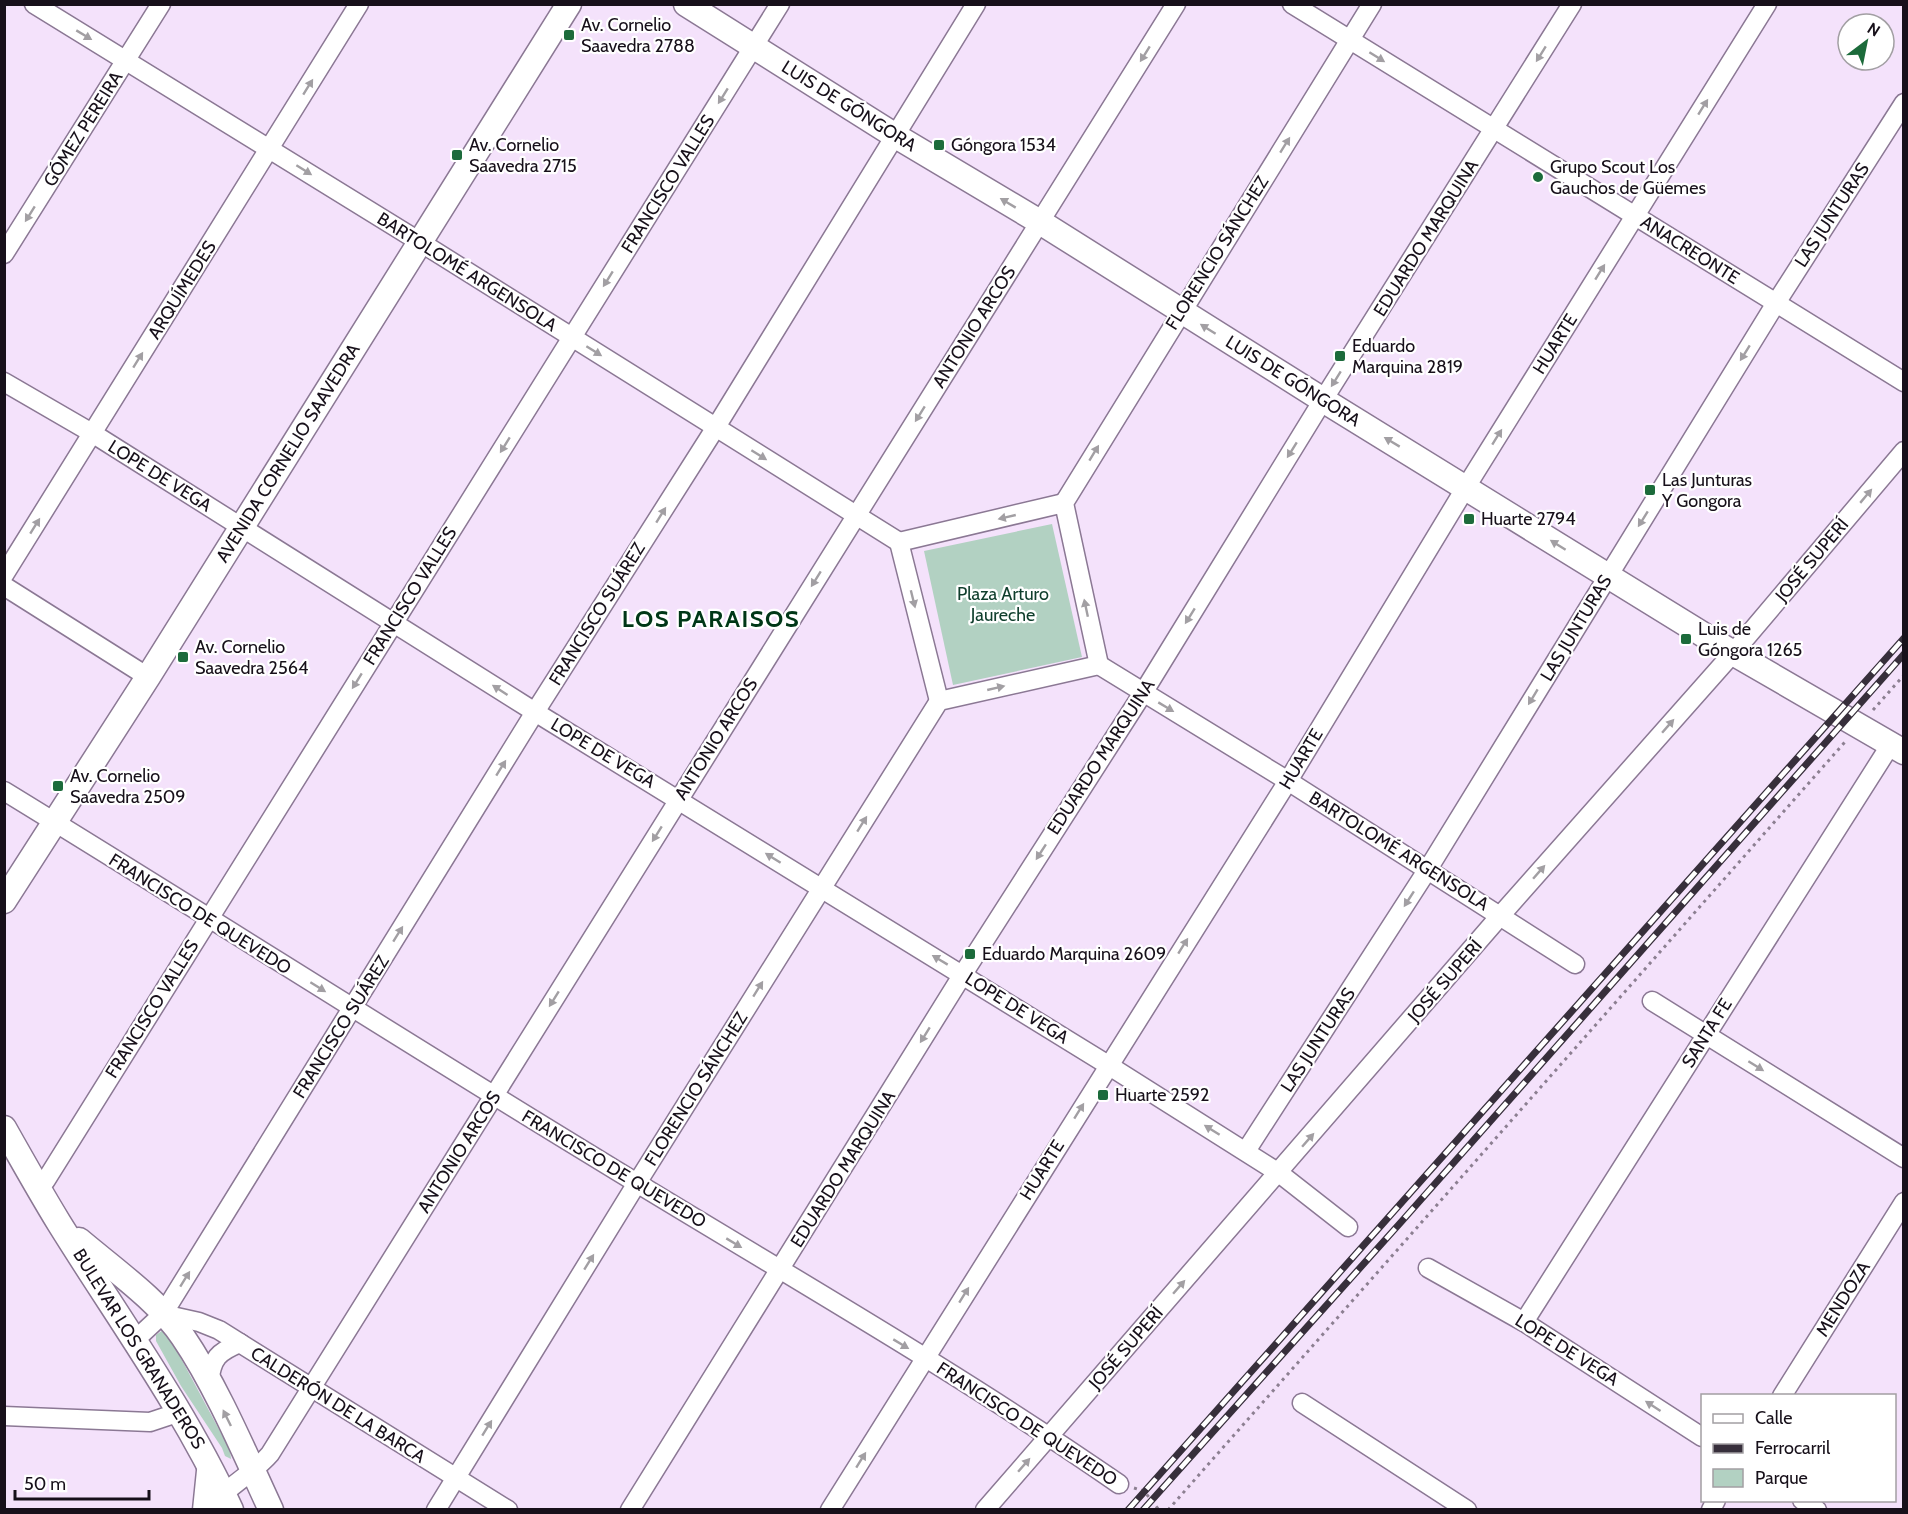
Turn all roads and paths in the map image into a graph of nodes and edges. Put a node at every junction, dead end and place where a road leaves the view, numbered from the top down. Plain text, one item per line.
1 (34, 4) edge
2 (161, 4) edge
3 (359, 4) edge
4 (569, 4) edge
5 (686, 4) edge
6 (780, 4) edge
7 (976, 4) edge
8 (1176, 4) edge
9 (1292, 4) edge
10 (1372, 4) edge
11 (1572, 4) edge
12 (1767, 4) edge
13 (1350, 40) junction
14 (754, 46) junction
15 (127, 61) junction
16 (1904, 103) edge
17 (1495, 130) junction
18 (894, 135) junction
19 (270, 149) junction
20 (1635, 216) junction
21 (1040, 222) junction
22 (420, 242) junction
23 (4, 254) edge
24 (1776, 303) junction
25 (1181, 312) junction
26 (572, 337) junction
27 (4, 382) edge
28 (1904, 382) edge
29 (1323, 400) junction
30 (716, 427) junction
31 (92, 433) junction
32 (1904, 452) edge
33 (1466, 487) junction
34 (1064, 503) junction
35 (856, 516) junction
36 (241, 527) junction
37 (899, 542) junction
38 (4, 575) edge
39 (1608, 576) junction
40 (4, 586) edge
41 (394, 622) junction
42 (1733, 653) junction
43 (1099, 665) junction
44 (1904, 675) edge
45 (148, 677) junction
46 (1143, 693) junction
47 (939, 701) junction
48 (535, 712) junction
49 (1860, 725) junction
50 (1897, 748) edge
51 (1288, 781) junction
52 (4, 791) edge
53 (678, 799) junction
54 (55, 822) junction
55 (1428, 869) junction
56 (821, 888) junction
57 (4, 901) edge
58 (1500, 916) junction
59 (208, 919) junction
60 (1575, 964) dead end
61 (963, 974) junction
62 (1652, 1001) dead end
63 (352, 1009) junction
64 (1706, 1035) junction
65 (1108, 1065) junction
66 (494, 1096) junction
67 (4, 1128) edge
68 (1246, 1151) junction
69 (1904, 1158) edge
70 (1279, 1173) junction
71 (637, 1184) junction
72 (39, 1188) junction
73 (1904, 1202) edge
74 (59, 1223) junction
75 (1348, 1227) dead end
76 (1428, 1268) dead end
77 (780, 1271) junction
78 (163, 1314) junction
79 (1524, 1322) junction
80 (135, 1340) junction
81 (240, 1343) junction
82 (925, 1358) junction
83 (209, 1382) junction
84 (312, 1388) junction
85 (1783, 1394) edge
86 (1302, 1403) dead end
87 (180, 1412) junction
88 (4, 1416) edge
89 (1049, 1436) junction
90 (1701, 1436) edge
91 (207, 1458) junction
92 (253, 1471) junction
93 (456, 1478) junction
94 (1119, 1484) joint
95 (221, 1504) edge
96 (202, 1509) edge
97 (271, 1509) edge
98 (436, 1509) edge
99 (508, 1509) edge
100 (630, 1509) edge
101 (830, 1509) edge
102 (985, 1509) edge
103 (1159, 1509) edge
104 (1168, 1509) edge
105 (1467, 1509) edge

1 -> 15 street, BARTOLOMÉ ARGENSOLA
2 - 15 street, GÓMEZ PEREIRA
19 -> 3 street, ARQUÍMEDES
4 - 22 main road, AVENIDA CORNELIO SAAVEDRA
5 - 14 main road, LUIS DE GÓNGORA
6 - 14 street, FRANCISCO VALLES
7 - 18 street, FRANCISCO SUÁREZ
8 -> 21 street, ANTONIO ARCOS
9 - 13 street, ANACREONTE
10 - 13 street, FLORENCIO SÁNCHEZ
11 -> 17 street, EDUARDO MARQUINA
20 -> 12 street, HUARTE
13 -> 17 street, ANACREONTE
25 -> 13 street, FLORENCIO SÁNCHEZ
14 - 18 main road, LUIS DE GÓNGORA
14 -> 26 street, FRANCISCO VALLES
15 - 19 street, BARTOLOMÉ ARGENSOLA
15 -> 23 street, GÓMEZ PEREIRA
16 - 24 street, LAS JUNTURAS
17 - 20 street, ANACREONTE
17 -> 29 street, EDUARDO MARQUINA
21 -> 18 main road, LUIS DE GÓNGORA
18 - 30 street, FRANCISCO SUÁREZ
19 -> 22 street, BARTOLOMÉ ARGENSOLA
31 -> 19 street, ARQUÍMEDES
20 - 24 street, ANACREONTE
33 -> 20 street, HUARTE
21 - 25 main road, LUIS DE GÓNGORA
21 -> 35 street, ANTONIO ARCOS
22 - 26 street, BARTOLOMÉ ARGENSOLA
22 - 36 main road, AVENIDA CORNELIO SAAVEDRA
24 - 28 street, ANACREONTE
24 -> 39 street, LAS JUNTURAS
29 -> 25 main road, LUIS DE GÓNGORA
34 -> 25 street, FLORENCIO SÁNCHEZ
26 -> 30 street, BARTOLOMÉ ARGENSOLA
26 -> 41 street, FRANCISCO VALLES
27 - 31 street, LOPE DE VEGA
33 -> 29 main road, LUIS DE GÓNGORA
29 -> 46 street, EDUARDO MARQUINA
30 -> 35 street, BARTOLOMÉ ARGENSOLA
48 -> 30 street, FRANCISCO SUÁREZ
31 - 36 street, LOPE DE VEGA
38 -> 31 street, ARQUÍMEDES
42 -> 32 street, JOSÉ SUPERÍ
39 -> 33 main road, LUIS DE GÓNGORA
33 - 51 street, HUARTE
34 -> 37 street
43 -> 34 street
35 - 37 street, BARTOLOMÉ ARGENSOLA
35 -> 53 street, ANTONIO ARCOS
36 - 41 street, LOPE DE VEGA
36 - 45 main road, AVENIDA CORNELIO SAAVEDRA
37 -> 47 street
39 - 42 main road, LUIS DE GÓNGORA
39 -> 55 street, LAS JUNTURAS
40 - 45 street
48 -> 41 street, LOPE DE VEGA
41 -> 59 street, FRANCISCO VALLES
42 - 49 main road, LUIS DE GÓNGORA
58 -> 42 street, JOSÉ SUPERÍ
43 - 46 street, BARTOLOMÉ ARGENSOLA
47 -> 43 street
44 - 49 path
45 - 54 main road, AVENIDA CORNELIO SAAVEDRA
46 -> 51 street, BARTOLOMÉ ARGENSOLA
46 -> 61 street, EDUARDO MARQUINA
56 -> 47 street, FLORENCIO SÁNCHEZ
48 - 53 street, LOPE DE VEGA
63 -> 48 street, FRANCISCO SUÁREZ
49 - 50 main road, LUIS DE GÓNGORA
49 - 104 path
50 - 64 street, SANTA FE
51 - 55 street, BARTOLOMÉ ARGENSOLA
65 -> 51 street, HUARTE
52 - 54 street, FRANCISCO DE QUEVEDO
56 -> 53 street, LOPE DE VEGA
53 -> 66 street, ANTONIO ARCOS
54 - 57 main road, AVENIDA CORNELIO SAAVEDRA
54 - 59 street, FRANCISCO DE QUEVEDO
55 - 58 street, BARTOLOMÉ ARGENSOLA
55 -> 68 street, LAS JUNTURAS
61 -> 56 street, LOPE DE VEGA
71 -> 56 street, FLORENCIO SÁNCHEZ
58 - 60 street, BARTOLOMÉ ARGENSOLA
70 -> 58 street, JOSÉ SUPERÍ
59 -> 63 street, FRANCISCO DE QUEVEDO
59 - 72 street, FRANCISCO VALLES
61 - 65 street, LOPE DE VEGA
61 -> 77 street, EDUARDO MARQUINA
62 - 64 street
63 - 66 street, FRANCISCO DE QUEVEDO
78 -> 63 street, FRANCISCO SUÁREZ
64 -> 69 street
64 - 79 street, SANTA FE
68 -> 65 street, LOPE DE VEGA
82 -> 65 street, HUARTE
66 - 71 street, FRANCISCO DE QUEVEDO
66 - 84 street, ANTONIO ARCOS
67 - 72 main road, BULEVAR LOS GRANADEROS
68 - 70 street, LOPE DE VEGA
70 - 75 street, LOPE DE VEGA
89 -> 70 street, JOSÉ SUPERÍ
71 -> 77 street, FRANCISCO DE QUEVEDO
93 -> 71 street, FLORENCIO SÁNCHEZ
72 - 74 main road, BULEVAR LOS GRANADEROS
73 - 85 street, MENDOZA
74 - 78 main road, BULEVAR LOS GRANADEROS
74 - 80 main road, BULEVAR LOS GRANADEROS
76 - 79 street, LOPE DE VEGA
77 -> 82 street, FRANCISCO DE QUEVEDO
77 - 100 street, EDUARDO MARQUINA
78 - 80 street, FRANCISCO SUÁREZ
78 - 81 street, CALDERÓN DE LA BARCA
78 - 83 main road, BULEVAR LOS GRANADEROS
90 -> 79 street, LOPE DE VEGA
80 - 87 main road, BULEVAR LOS GRANADEROS
81 - 83 street
81 - 84 street, CALDERÓN DE LA BARCA
82 - 89 street, FRANCISCO DE QUEVEDO
101 -> 82 street, HUARTE
92 -> 83 main road, BULEVAR LOS GRANADEROS
84 - 92 street, ANTONIO ARCOS
84 - 93 street, CALDERÓN DE LA BARCA
86 - 105 street
87 - 88 street
87 - 91 main road, BULEVAR LOS GRANADEROS
89 - 94 street, FRANCISCO DE QUEVEDO
102 -> 89 street, JOSÉ SUPERÍ
91 - 95 main road, BULEVAR LOS GRANADEROS
91 - 96 street
92 - 95 street, ANTONIO ARCOS
92 - 97 main road, BULEVAR LOS GRANADEROS
93 - 98 street, FLORENCIO SÁNCHEZ
93 - 99 street, CALDERÓN DE LA BARCA
94 - 103 path, FRANCISCO DE QUEVEDO

